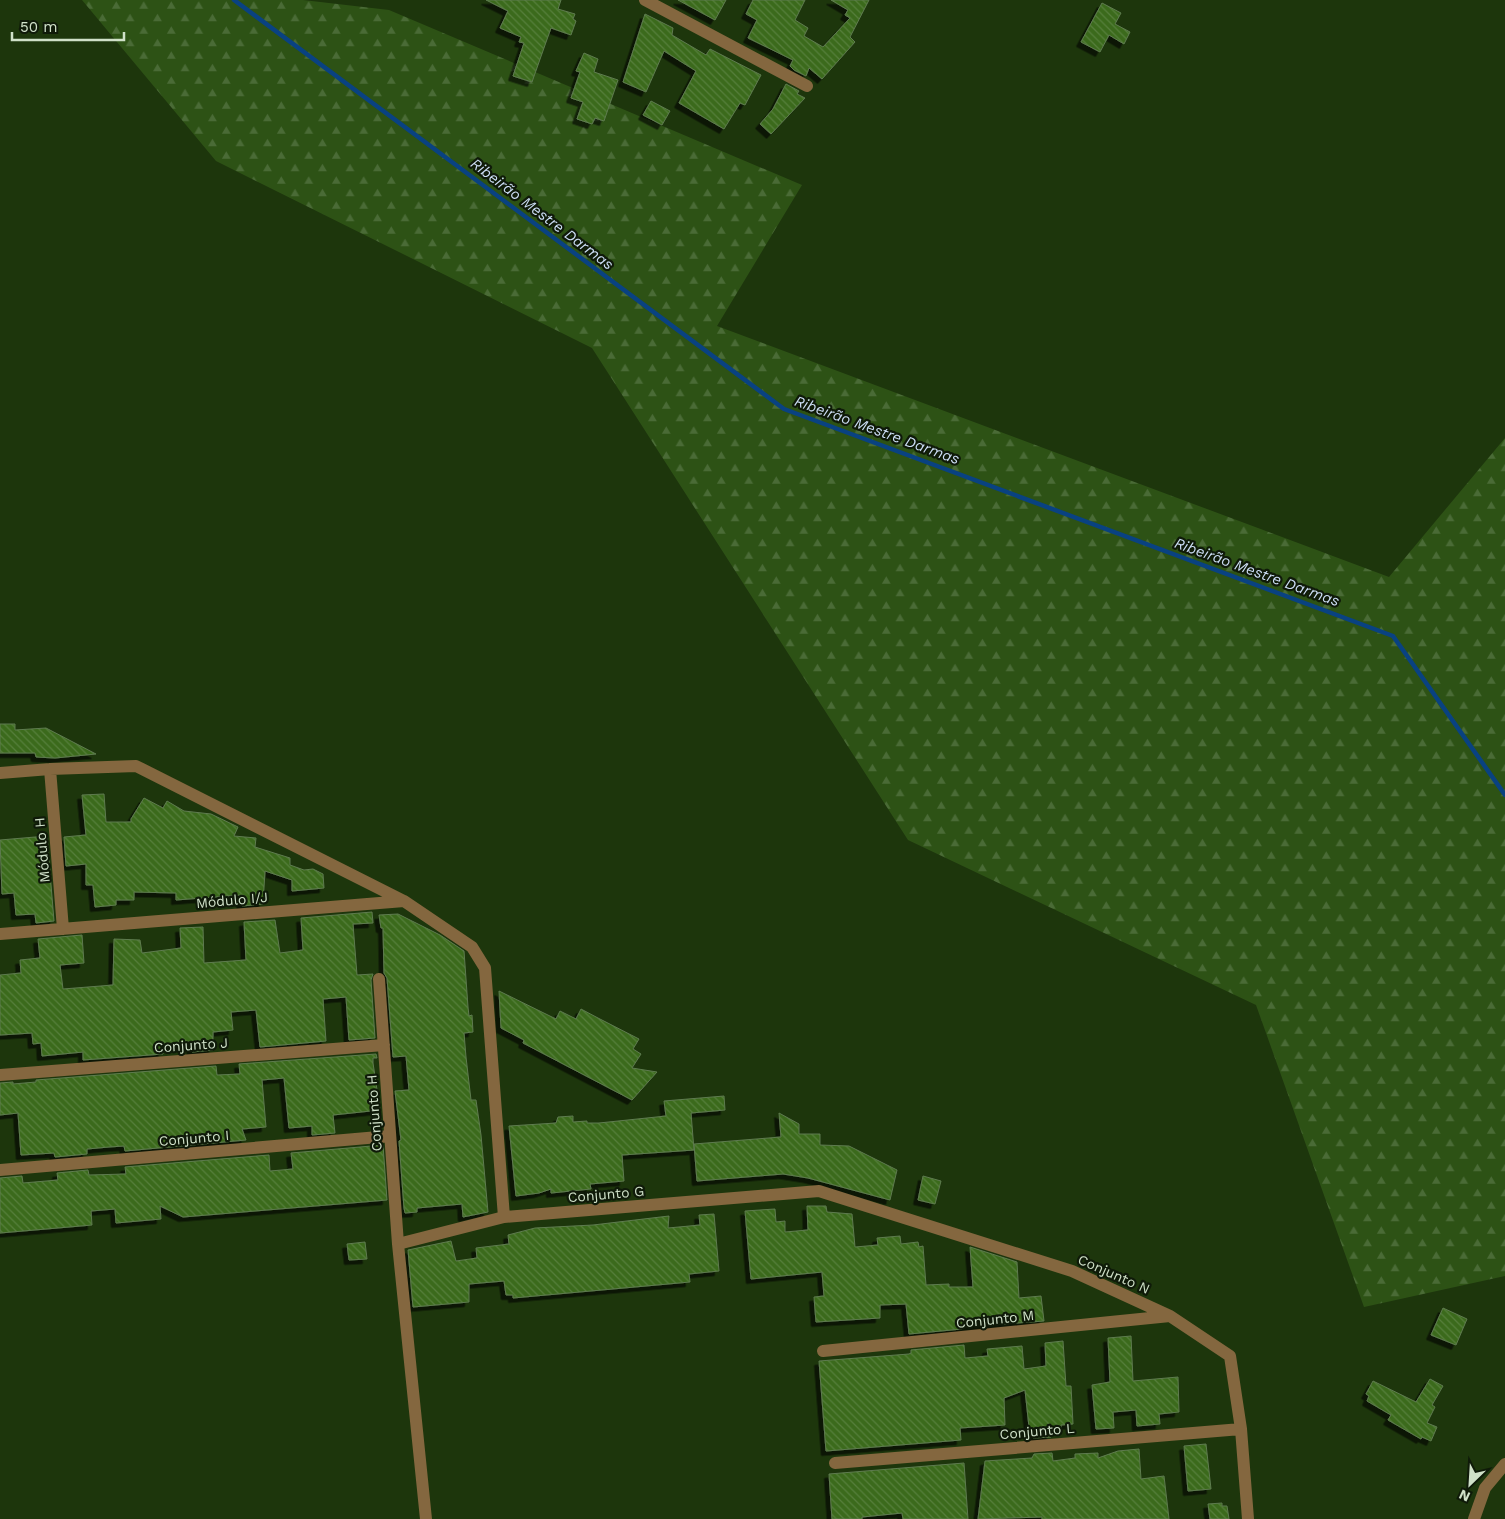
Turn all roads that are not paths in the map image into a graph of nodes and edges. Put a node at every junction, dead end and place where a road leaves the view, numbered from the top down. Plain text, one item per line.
1 (645, 0) edge
2 (807, 86) dead end
3 (50, 769) junction
4 (0, 773) edge
5 (404, 901) junction
6 (63, 929) junction
7 (0, 934) edge
8 (379, 979) dead end
9 (384, 1045) junction
10 (0, 1075) edge
11 (390, 1136) junction
12 (0, 1170) edge
13 (819, 1191) joint
14 (504, 1217) junction
15 (398, 1244) junction
16 (1170, 1316) junction
17 (823, 1351) dead end
18 (1241, 1429) junction
19 (835, 1463) dead end
20 (1505, 1464) edge
21 (426, 1519) edge
22 (1248, 1519) edge
23 (1474, 1519) edge

1 - 2 street
3 - 4 street
3 - 5 street
3 - 6 street, Módulo H
5 - 6 street, Módulo I/J
5 - 14 street
6 - 7 street, Módulo I/J
8 - 9 street, Conjunto H
9 - 10 street, Conjunto J
9 - 11 street, Conjunto H
11 - 12 street, Conjunto I
11 - 15 street, Conjunto H
13 - 14 street, Conjunto G
13 - 16 street, Conjunto N
14 - 15 street, Conjunto G
15 - 21 street, Conjunto H
16 - 17 street, Conjunto M
16 - 18 street, Conjunto N
18 - 19 street, Conjunto L
18 - 22 street, Conjunto N
20 - 23 street

